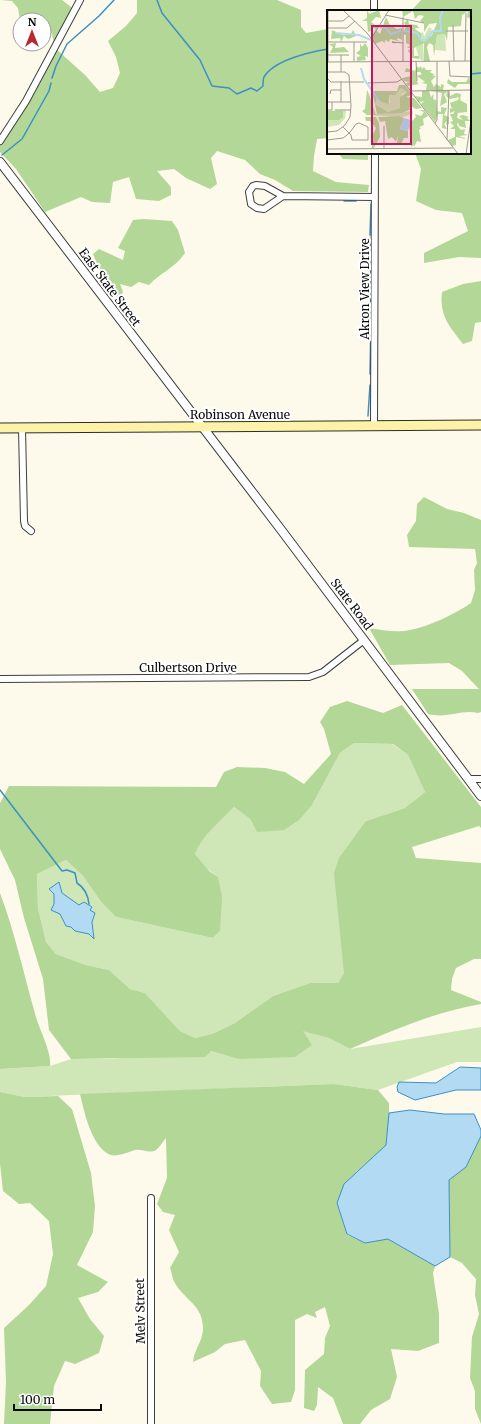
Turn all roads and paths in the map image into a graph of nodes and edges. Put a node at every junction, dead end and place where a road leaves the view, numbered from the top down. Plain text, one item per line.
1 (80, 0) edge
2 (0, 141) edge
3 (375, 154) edge
4 (0, 162) edge
5 (283, 196) junction
6 (375, 197) junction
7 (481, 425) edge
8 (202, 426) junction
9 (374, 426) junction
10 (0, 428) edge
11 (22, 428) junction
12 (31, 531) dead end
13 (364, 640) junction
14 (0, 679) edge
15 (469, 779) junction
16 (481, 779) edge
17 (481, 796) edge
18 (151, 1198) dead end
19 (152, 1424) edge

1 - 2 street
3 - 6 street, Akron View Drive
4 - 8 street, East State Street
5 - 5 street
5 - 6 street
6 - 9 street, Akron View Drive
7 - 9 main road, Robinson Avenue
8 - 9 main road, Robinson Avenue
8 - 11 main road, Robinson Avenue
8 - 13 street, State Road
10 - 11 main road, Robinson Avenue
11 - 12 street
13 - 14 street, Culbertson Drive
13 - 15 street, State Road
15 - 16 street
15 - 17 street, State Road
18 - 19 street, Melv Street

